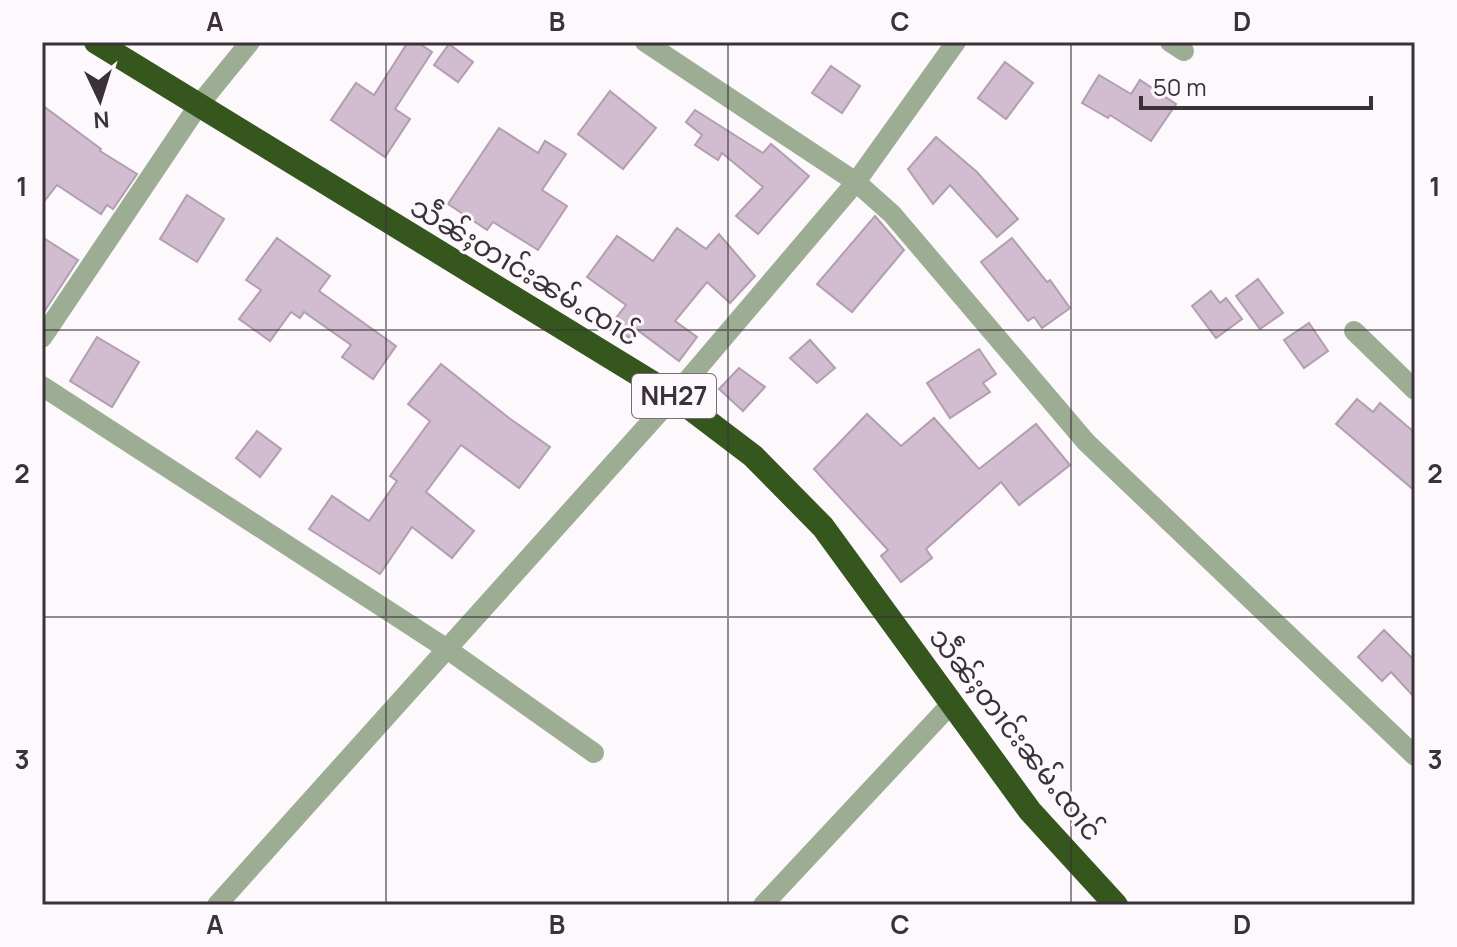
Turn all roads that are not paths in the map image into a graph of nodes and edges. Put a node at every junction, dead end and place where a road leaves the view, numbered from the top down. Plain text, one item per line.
1 (96, 42) edge
2 (250, 42) edge
3 (645, 42) edge
4 (956, 42) edge
5 (198, 106) junction
6 (856, 182) junction
7 (1354, 331) dead end
8 (42, 338) edge
9 (42, 386) edge
10 (1415, 390) edge
11 (674, 396) junction
12 (447, 649) junction
13 (952, 703) junction
14 (594, 753) dead end
15 (1415, 756) edge
16 (217, 905) edge
17 (763, 905) edge
18 (1116, 905) edge

1 - 5 highway, သဵၼ်ႈတၢင်းၼမ်ႉၸၢင် / NH27
2 - 5 street
3 - 6 street
4 - 6 street
5 - 8 street
5 - 11 highway, သဵၼ်ႈတၢင်းၼမ်ႉၸၢင် / NH27
6 - 11 street
6 - 15 street
7 - 10 street
9 - 12 street
11 - 12 street
11 - 13 highway, သဵၼ်ႈတၢင်းၼမ်ႉၸၢင် / NH27
12 - 14 street
12 - 16 street
13 - 17 street
13 - 18 highway, သဵၼ်ႈတၢင်းၼမ်ႉၸၢင် / NH27

